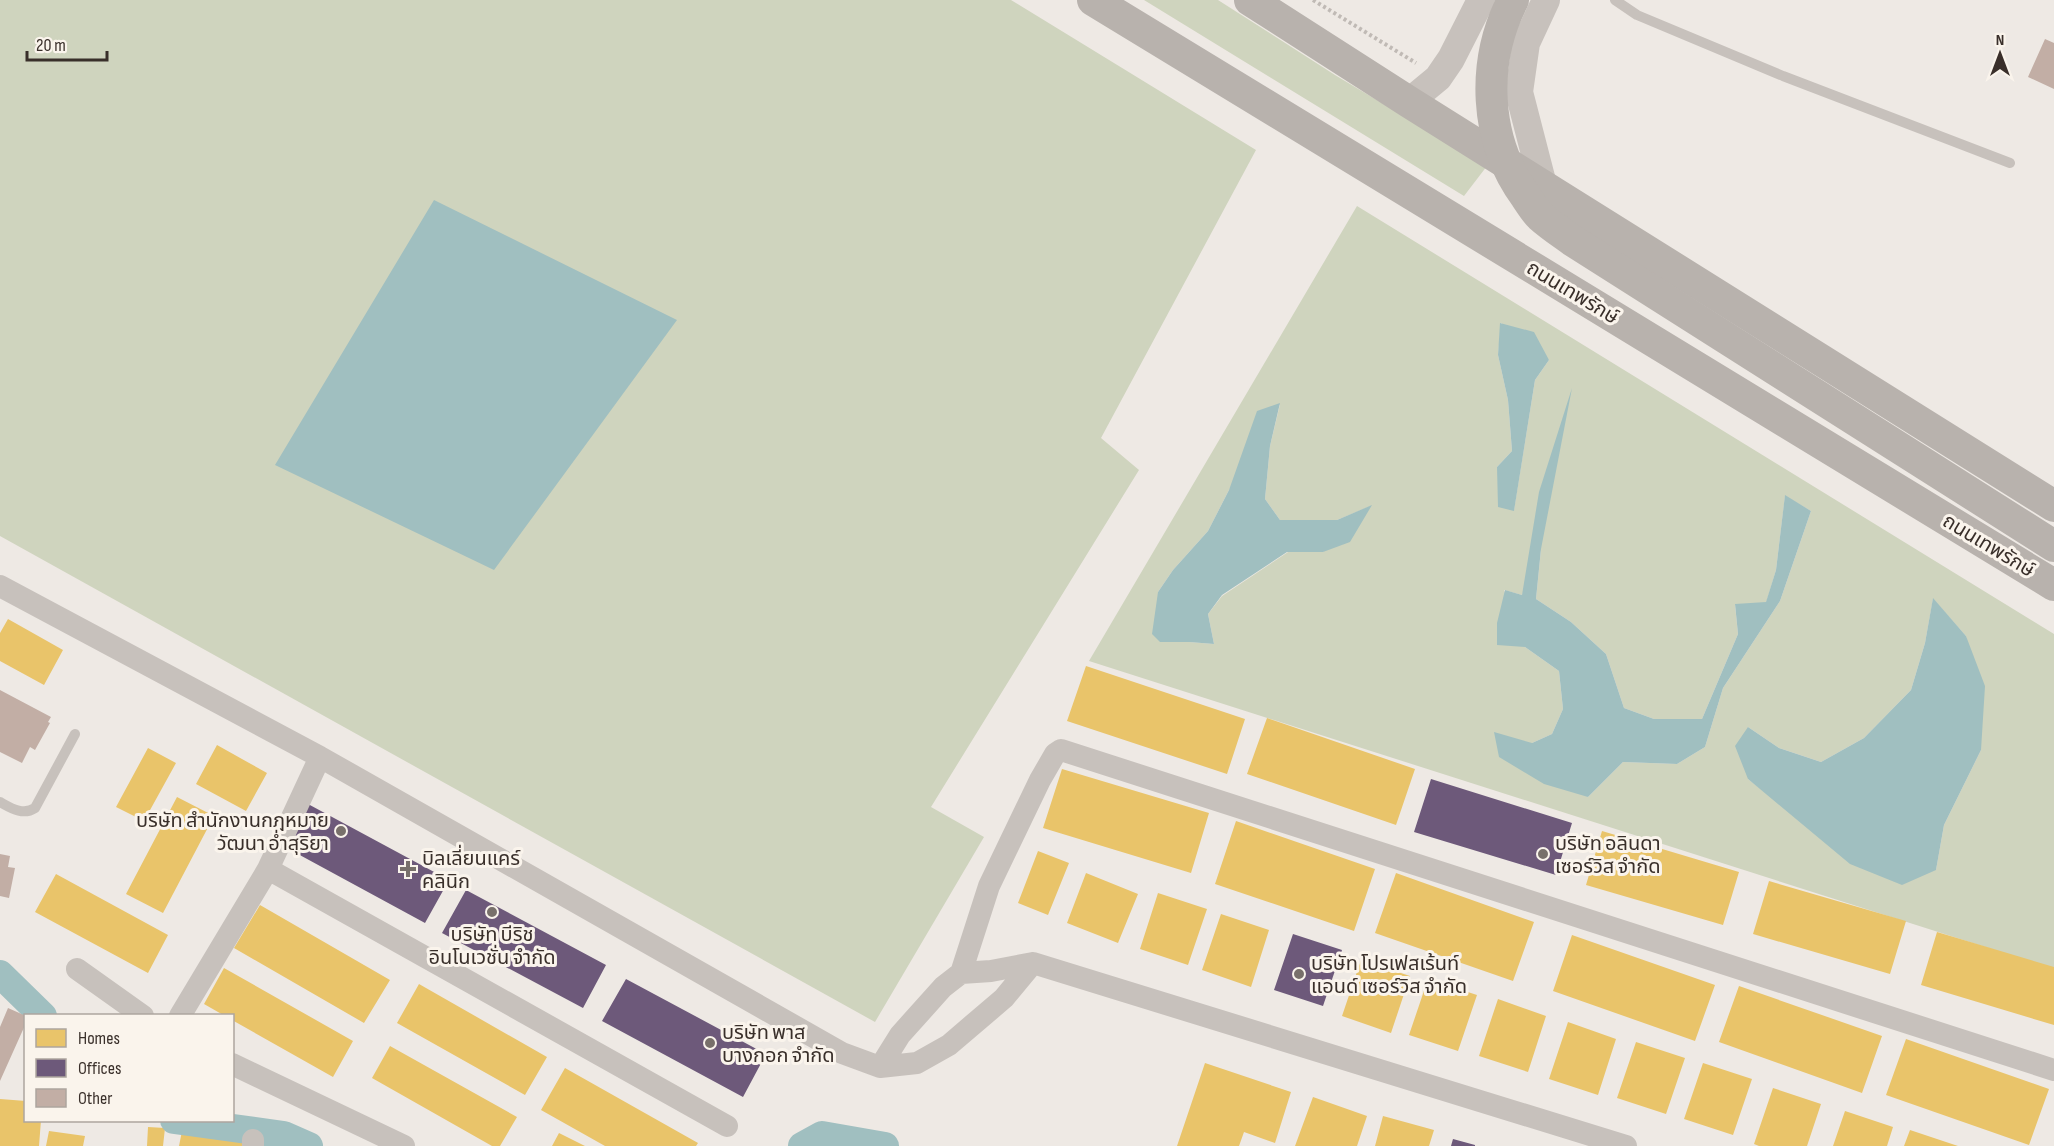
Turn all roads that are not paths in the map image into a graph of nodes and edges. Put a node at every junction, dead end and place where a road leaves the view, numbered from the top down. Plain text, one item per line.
1 (1093, 0) edge
2 (1250, 0) edge
3 (1481, 0) edge
4 (1513, 0) edge
5 (1546, 0) edge
6 (1615, 0) edge
7 (1468, 26) junction
8 (1526, 43) junction
9 (1408, 102) junction
10 (2010, 163) dead end
11 (1543, 185) junction
12 (2054, 506) edge
13 (2054, 546) edge
14 (2054, 585) edge
15 (0, 586) edge
16 (75, 734) dead end
17 (320, 757) junction
18 (0, 802) edge
19 (268, 868) junction
20 (1033, 963) junction
21 (77, 969) dead end
22 (961, 974) junction
23 (140, 1014) edge
24 (181, 1014) edge
25 (234, 1065) edge
26 (880, 1067) junction
27 (2054, 1070) edge
28 (727, 1126) dead end
29 (404, 1146) edge
30 (1626, 1146) edge

1 - 14 main road, ถนนเทพรักษ์
2 - 9 main road
3 - 7 street
4 - 13 main road, bridge
5 - 8 street
6 - 10 lane
7 - 8 street
7 - 9 street
8 - 11 street
9 - 11 main road
11 - 12 main road
15 - 17 street
16 - 18 lane
17 - 19 street
17 - 26 street
19 - 24 street
19 - 28 street
20 - 22 street
20 - 26 street
20 - 30 street
21 - 23 street
22 - 26 street
22 - 27 street
25 - 29 street

